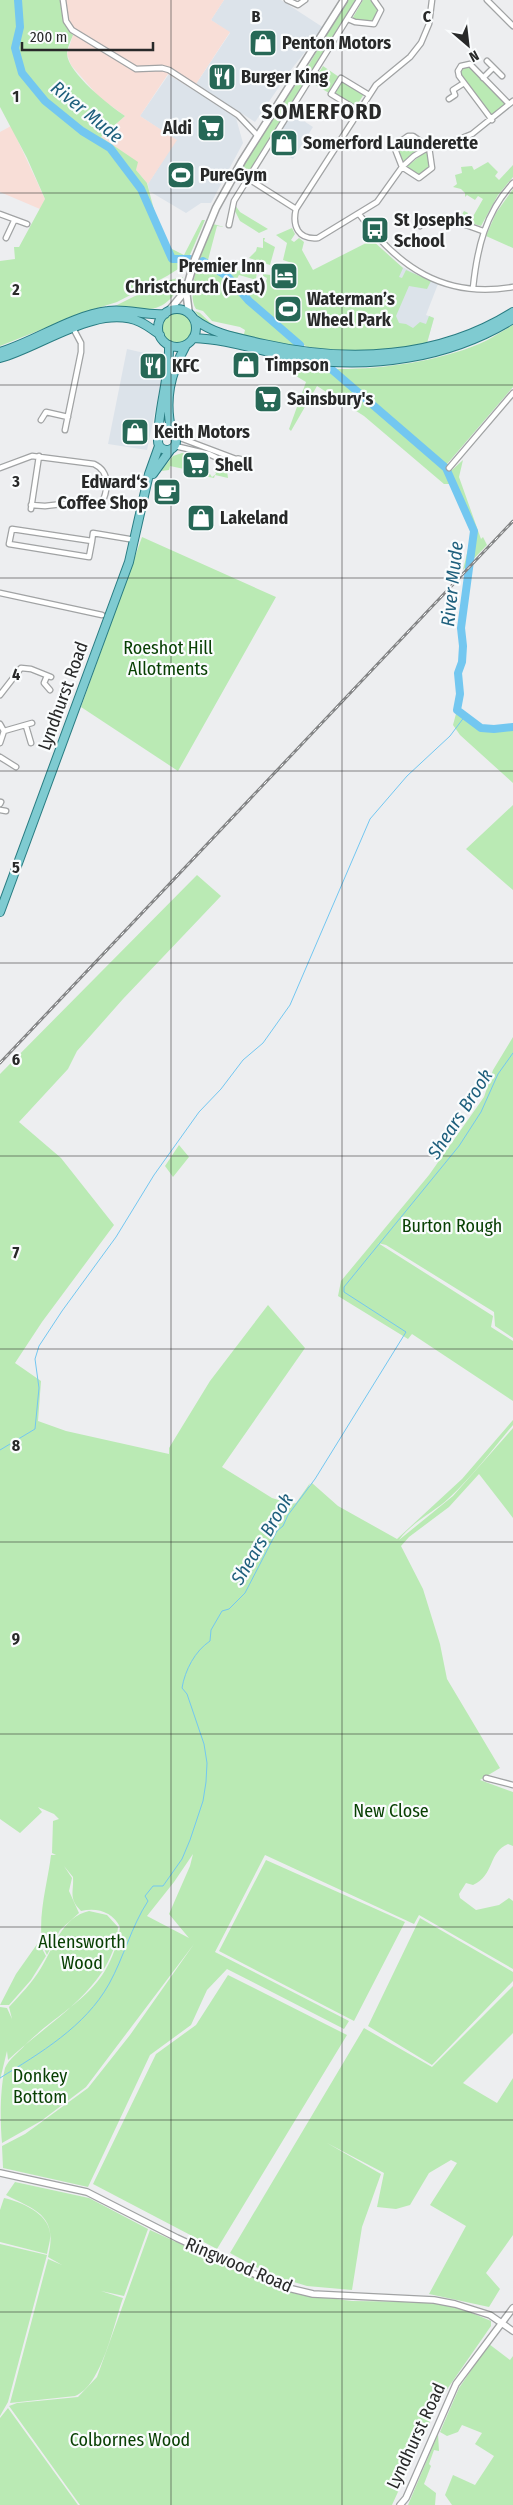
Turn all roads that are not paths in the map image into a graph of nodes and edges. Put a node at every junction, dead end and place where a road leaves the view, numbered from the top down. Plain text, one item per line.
1 (64, 0) edge
2 (288, 0) edge
3 (305, 0) edge
4 (344, 0) edge
5 (359, 0) edge
6 (374, 0) edge
7 (432, 0) edge
8 (487, 0) edge
9 (348, 19) junction
10 (513, 26) edge
11 (487, 61) dead end
12 (493, 68) junction
13 (502, 76) dead end
14 (483, 78) junction
15 (464, 83) junction
16 (369, 95) junction
17 (449, 99) dead end
18 (511, 103) edge
19 (359, 112) junction
20 (492, 120) junction
21 (258, 136) junction
22 (429, 147) junction
23 (402, 167) junction
24 (236, 170) junction
25 (248, 178) junction
26 (513, 183) edge
27 (223, 195) junction
28 (234, 201) junction
29 (296, 209) junction
30 (0, 214) edge
31 (359, 214) junction
32 (14, 221) junction
33 (27, 224) dead end
34 (229, 225) dead end
35 (420, 226) dead end
36 (484, 231) junction
37 (6, 238) dead end
38 (513, 287) edge
39 (472, 288) junction
40 (186, 290) junction
41 (513, 312) edge
42 (166, 313) junction
43 (191, 316) junction
44 (513, 319) edge
45 (73, 328) junction
46 (160, 335) junction
47 (193, 338) junction
48 (168, 345) junction
49 (186, 345) junction
50 (0, 352) edge
51 (0, 358) edge
52 (513, 392) edge
53 (68, 416) junction
54 (41, 420) dead end
55 (65, 430) dead end
56 (174, 435) junction
57 (158, 443) junction
58 (173, 447) junction
59 (39, 456) junction
60 (236, 458) junction
61 (232, 465) junction
62 (0, 468) edge
63 (449, 468) dead end
64 (146, 487) junction
65 (71, 503) dead end
66 (101, 505) dead end
67 (92, 540) junction
68 (135, 540) junction
69 (0, 593) edge
70 (102, 615) dead end
71 (21, 661) dead end
72 (20, 668) junction
73 (50, 690) dead end
74 (0, 694) edge
75 (32, 723) dead end
76 (0, 724) edge
77 (26, 726) junction
78 (4, 731) junction
79 (0, 743) edge
80 (31, 743) dead end
81 (0, 758) edge
82 (16, 767) dead end
83 (0, 810) edge
84 (6, 811) dead end
85 (0, 912) edge
86 (486, 1778) dead end
87 (513, 1785) edge
88 (0, 2173) edge
89 (513, 2308) edge
90 (502, 2323) junction
91 (513, 2331) edge
92 (400, 2505) edge

1 - 21 street
2 - 3 street
4 - 21 main road
5 - 9 street
6 - 9 street
7 - 16 street
8 - 10 street
9 - 25 street
11 - 12 street
12 - 13 street
12 - 14 street
14 - 15 street
14 - 18 street
15 - 17 street
15 - 20 street
16 - 19 street
16 - 19 street
18 - 20 street
19 - 29 street
20 - 22 street
21 - 24 main road
22 - 23 street
22 - 23 street
22 - 23 street
23 - 31 street
24 - 25 street
24 - 27 main road
25 - 28 street
25 - 29 street
26 - 36 street
27 - 28 street
27 - 40 main road
28 - 34 street
29 - 31 street
30 - 32 street
31 - 39 street
32 - 33 street
32 - 37 street
35 - 36 street
36 - 39 street
38 - 39 street
40 - 42 main road
40 - 43 main road
41 - 43 main road
42 - 43 main road
42 - 46 main road
42 - 50 main road
43 - 47 main road
44 - 47 main road
45 - 46 main road
45 - 51 main road
45 - 53 street
46 - 48 main road
47 - 49 main road
48 - 49 main road
48 - 57 main road, Lyndhurst Road
49 - 56 main road
52 - 63 street
53 - 54 street
53 - 55 street
56 - 57 main road
56 - 58 main road
56 - 60 street
57 - 58 main road
57 - 64 main road, Lyndhurst Road
58 - 61 street
58 - 64 main road, Lyndhurst Road
59 - 62 street
59 - 65 street
59 - 66 street
60 - 61 street
60 - 61 street
64 - 68 main road, Lyndhurst Road
67 - 67 street
67 - 68 street
68 - 85 main road, Lyndhurst Road
69 - 70 street
71 - 72 street
72 - 73 street
72 - 74 street
75 - 77 street
76 - 78 street
77 - 78 street
77 - 80 street
78 - 79 street
81 - 82 street
83 - 84 street
86 - 87 street
88 - 90 street, Ringwood Road
89 - 90 street, Lyndhurst Road
90 - 91 street, Ringwood Road
90 - 92 street, Lyndhurst Road

